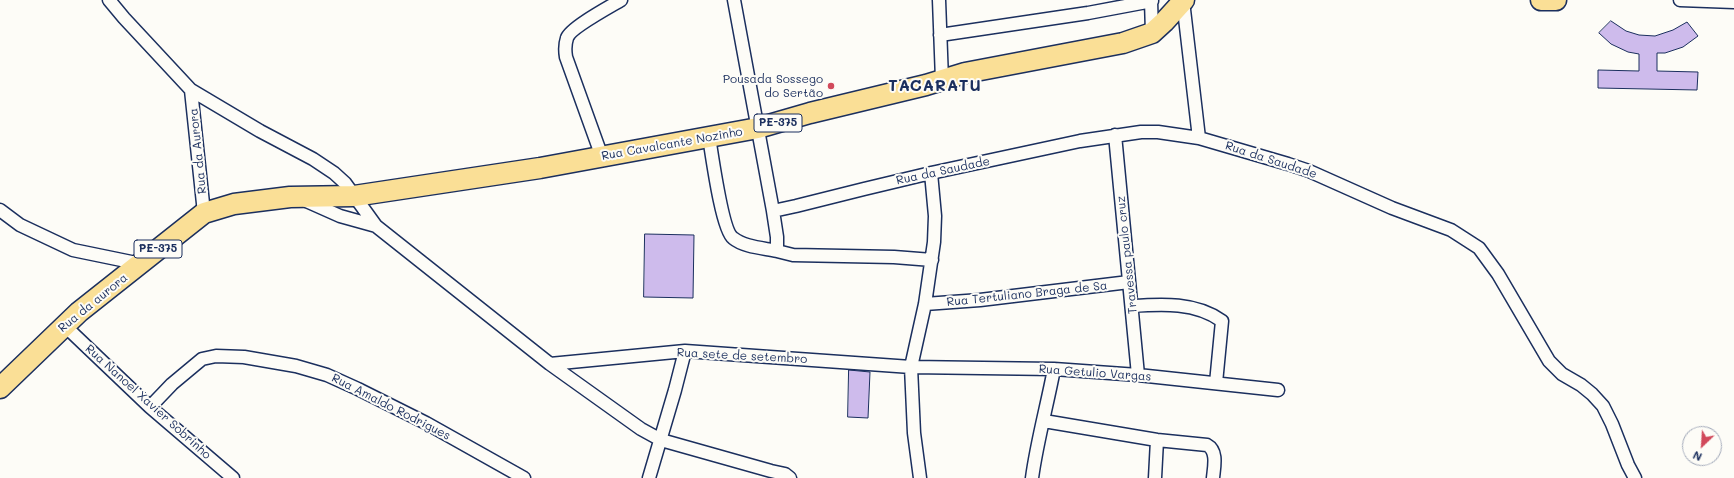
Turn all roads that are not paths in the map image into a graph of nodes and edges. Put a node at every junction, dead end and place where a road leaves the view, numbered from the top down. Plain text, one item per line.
1 (109, 0) edge
2 (621, 0) edge
3 (734, 0) edge
4 (939, 0) edge
5 (1151, 0) edge
6 (1183, 0) edge
7 (1541, 0) edge
8 (1556, 0) edge
9 (1680, 0) edge
10 (1734, 2) edge
11 (1152, 33) junction
12 (940, 35) junction
13 (942, 80) junction
14 (191, 90) junction
15 (758, 128) junction
16 (1115, 135) junction
17 (708, 137) junction
18 (1200, 138) junction
19 (602, 157) junction
20 (931, 174) junction
21 (354, 196) junction
22 (301, 198) junction
23 (0, 210) edge
24 (773, 211) junction
25 (204, 213) junction
26 (376, 226) junction
27 (777, 251) junction
28 (932, 260) junction
29 (141, 264) junction
30 (1129, 282) junction
31 (924, 304) junction
32 (1132, 306) junction
33 (64, 325) junction
34 (685, 351) junction
35 (550, 364) junction
36 (911, 367) junction
37 (1054, 369) junction
38 (1138, 375) junction
39 (1216, 383) junction
40 (0, 388) edge
41 (1278, 390) dead end
42 (150, 407) junction
43 (1044, 421) junction
44 (661, 440) junction
45 (1158, 440) junction
46 (778, 475) edge
47 (233, 478) edge
48 (524, 478) edge
49 (649, 478) edge
50 (920, 478) edge
51 (1032, 478) edge
52 (1155, 478) edge
53 (1213, 478) edge
54 (1636, 478) edge

1 - 14 street
2 - 19 street
3 - 15 street
4 - 12 street
5 - 11 street
5 - 12 street
6 - 11 main road, Rua Cavalcante Nozinho / PE-375
6 - 18 street
7 - 8 main road
9 - 10 street
11 - 13 main road, Rua Cavalcante Nozinho / PE-375
12 - 13 street
13 - 15 main road, Rua Cavalcante Nozinho / PE-375
14 - 21 street
14 - 25 street, Rua da Aurora
15 - 17 main road, Rua Cavalcante Nozinho / PE-375
15 - 24 street
16 - 18 street, Rua da Saudade
16 - 20 street, Rua da Saudade
16 - 30 street, Travessa paulo cruz
17 - 19 main road, Rua Cavalcante Nozinho / PE-375
17 - 27 street
18 - 54 street, Rua da Saudade
19 - 21 main road, Rua Cavalcante Nozinho / PE-375
20 - 24 street, Rua da Saudade
20 - 28 street
21 - 22 main road, Rua da aurora / PE-375
21 - 26 street
22 - 25 main road, Rua da aurora / PE-375
22 - 26 street
23 - 29 street, Rua da Aurora
24 - 27 street
25 - 29 main road, Rua da aurora / PE-375
26 - 35 street
27 - 28 street
28 - 31 street
29 - 33 main road, Rua da aurora / PE-375
30 - 31 street, Rua Tertuliano Braga de Sa
30 - 32 street, Travessa paulo cruz
31 - 36 street
32 - 38 street, Travessa paulo cruz
32 - 39 street
33 - 40 main road, Rua da aurora / PE-375
33 - 42 street, Rua Nanoel Xavier Sobrinho
34 - 35 street, Rua sete de setembro
34 - 36 street, Rua sete de setembro
34 - 44 street
35 - 44 street
36 - 37 street, Rua Getulio Vargas
36 - 50 street
37 - 38 street, Rua Getulio Vargas
37 - 43 street
38 - 39 street, Rua Getulio Vargas
39 - 41 street, Rua Getulio Vargas
42 - 47 street, Rua Nanoel Xavier Sobrinho
42 - 48 street, Rua Amaldo Rodrigues
43 - 45 street
43 - 51 street
44 - 46 street
44 - 49 street
45 - 52 street
45 - 53 street

